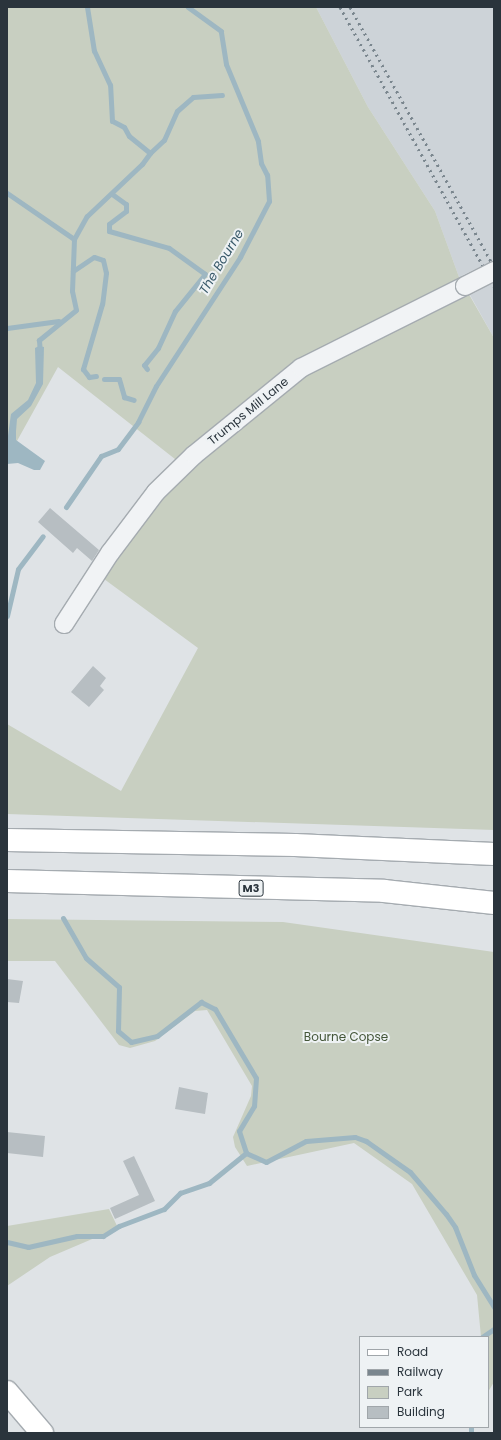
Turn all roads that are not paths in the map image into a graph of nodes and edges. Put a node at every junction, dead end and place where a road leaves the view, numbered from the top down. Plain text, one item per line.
1 (494, 271) edge
2 (64, 624) dead end
3 (7, 840) edge
4 (494, 854) edge
5 (7, 881) edge
6 (494, 903) edge
7 (7, 1392) edge
8 (42, 1433) edge

1 - 2 street, Trumps Mill Lane, bridge
3 - 4 main road
5 - 6 main road, M3
7 - 8 main road

